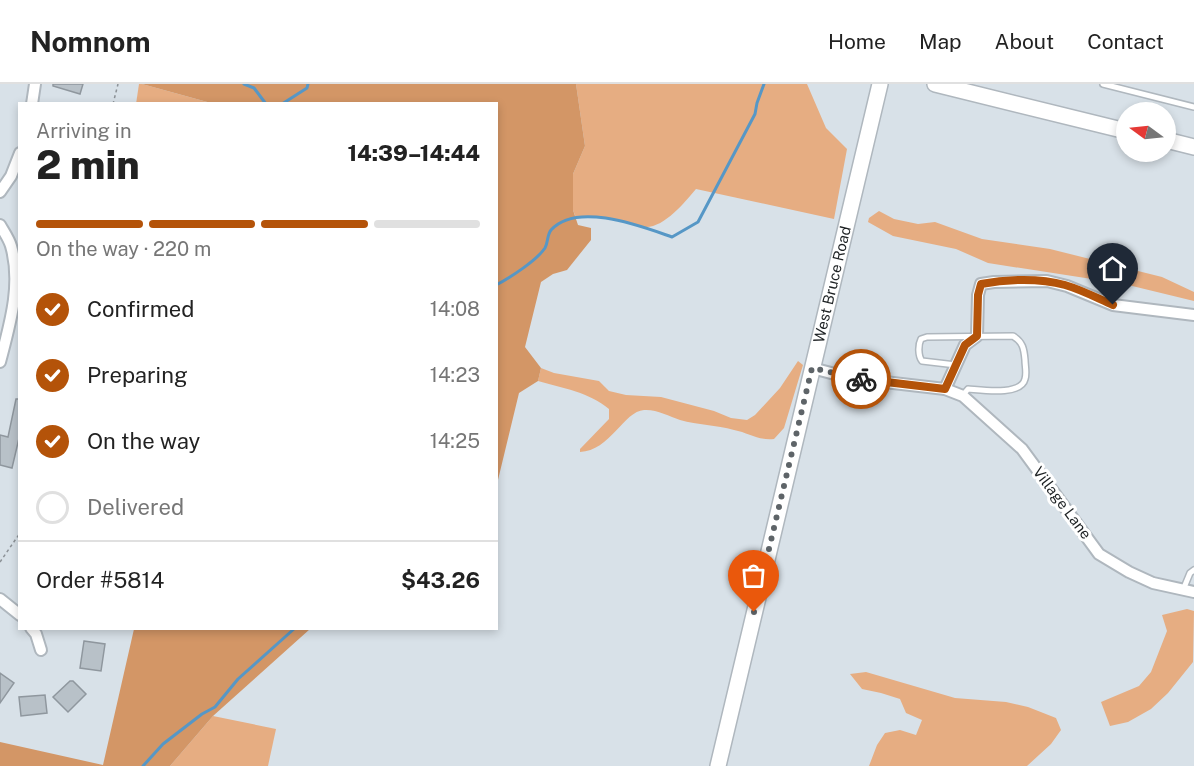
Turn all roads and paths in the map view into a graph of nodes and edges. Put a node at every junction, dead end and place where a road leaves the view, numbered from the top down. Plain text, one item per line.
1 (35, 84) edge
2 (118, 84) edge
3 (880, 84) edge
4 (935, 84) edge
5 (1103, 84) edge
6 (32, 102) edge
7 (114, 102) edge
8 (1194, 106) edge
9 (1116, 129) edge
10 (1176, 142) edge
11 (1194, 147) edge
12 (18, 158) edge
13 (0, 192) edge
14 (0, 225) edge
15 (1194, 315) edge
16 (977, 336) junction
17 (0, 362) edge
18 (956, 365) junction
19 (812, 368) junction
20 (945, 389) junction
21 (963, 396) junction
22 (18, 536) edge
23 (0, 562) edge
24 (1194, 570) edge
25 (1189, 591) edge
26 (0, 599) edge
27 (18, 613) edge
28 (33, 630) edge
29 (41, 650) dead end
30 (718, 766) edge

1 - 6 street
2 - 7 path
3 - 19 street, West Bruce Road
4 - 9 street
5 - 8 lane
10 - 11 street
12 - 13 street
14 - 17 street
15 - 16 street
16 - 18 street
16 - 18 lane
16 - 21 lane
18 - 20 street
19 - 20 street, Village Lane
19 - 30 street, West Bruce Road
20 - 21 street, Village Lane
21 - 25 street, Village Lane
22 - 23 path
24 - 25 lane
26 - 27 street
28 - 29 street

